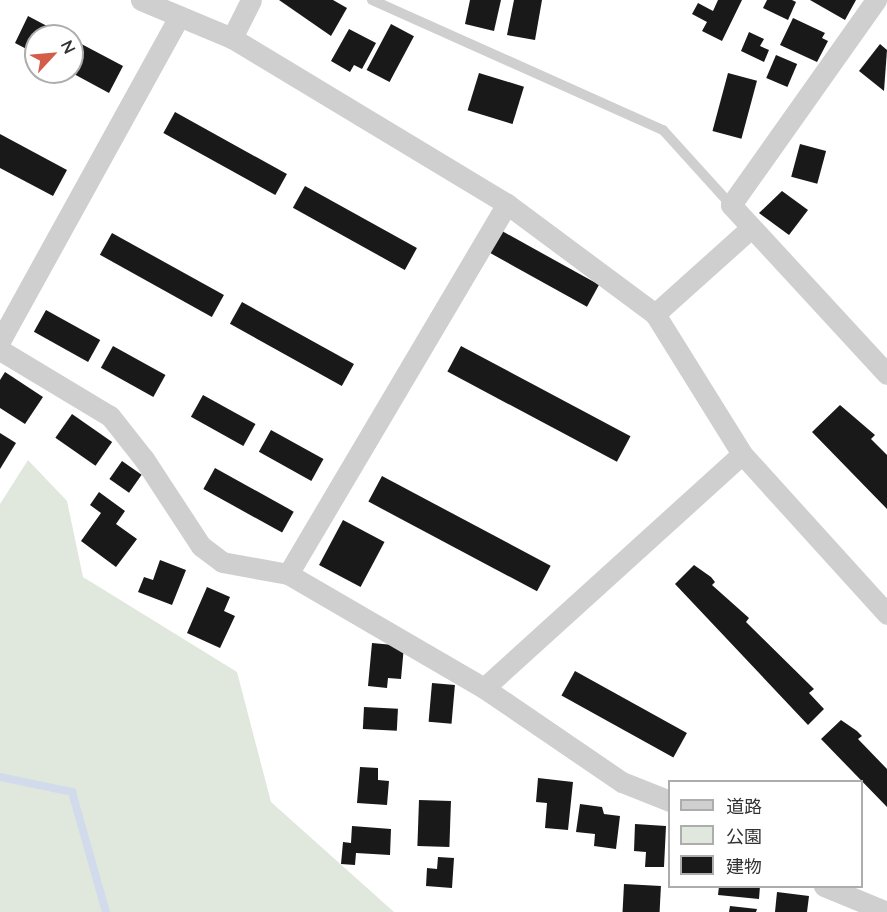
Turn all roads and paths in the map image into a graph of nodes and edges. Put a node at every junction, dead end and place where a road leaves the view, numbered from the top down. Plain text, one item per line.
1 (141, 0) edge
2 (251, 0) edge
3 (372, 0) edge
4 (876, 0) edge
5 (179, 17) junction
6 (232, 38) junction
7 (507, 204) junction
8 (731, 205) junction
9 (751, 228) junction
10 (655, 314) junction
11 (0, 341) edge
12 (0, 350) edge
13 (887, 374) edge
14 (742, 454) junction
15 (288, 574) junction
16 (887, 614) edge
17 (484, 688) junction
18 (668, 801) edge
19 (829, 888) edge
20 (887, 912) edge

1 - 5 street
2 - 6 street
3 - 8 lane
4 - 8 street
5 - 6 street
5 - 11 street
6 - 7 street
7 - 10 street
7 - 15 street
8 - 9 street
9 - 10 street
9 - 13 street
10 - 14 street
12 - 15 street
14 - 16 street
14 - 17 street
15 - 17 street
17 - 18 street
19 - 20 street

